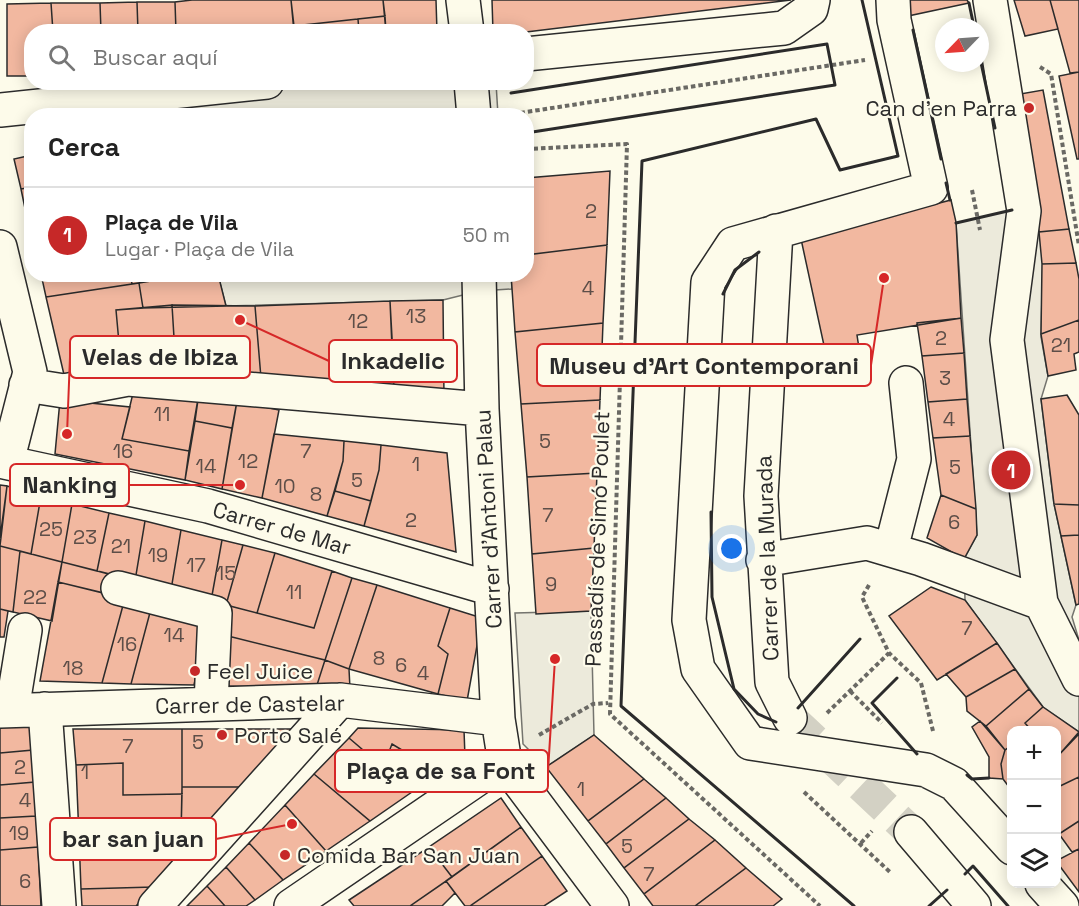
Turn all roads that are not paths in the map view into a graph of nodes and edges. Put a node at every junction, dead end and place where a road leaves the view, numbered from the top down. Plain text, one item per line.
1 (463, 0) edge
2 (892, 0) edge
3 (990, 0) edge
4 (812, 4) edge
5 (465, 24) edge
6 (534, 53) edge
7 (202, 90) edge
8 (472, 90) edge
9 (473, 108) edge
10 (0, 110) edge
11 (776, 231) junction
12 (0, 247) edge
13 (478, 282) edge
14 (906, 383) dead end
15 (26, 385) junction
16 (482, 409) junction
17 (4, 462) edge
18 (891, 549) junction
19 (763, 560) junction
20 (118, 588) dead end
21 (492, 589) junction
22 (1041, 603) junction
23 (25, 630) dead end
24 (1079, 679) edge
25 (340, 700) junction
26 (211, 704) junction
27 (45, 709) junction
28 (6, 710) edge
29 (790, 734) junction
30 (501, 742) junction
31 (911, 832) tunnel mouth
32 (1007, 844) edge
33 (1046, 888) edge
34 (604, 903) edge
35 (300, 904) edge
36 (59, 906) edge
37 (155, 906) edge
38 (974, 906) edge
39 (1062, 906) edge

1 - 5 street
2 - 11 street
3 - 22 street
4 - 6 street
7 - 10 street
8 - 9 street
11 - 19 street, Carrer de la Murada
11 - 29 street
12 - 15 street
13 - 16 street, Carrer d'Antoni Palau
14 - 18 street
15 - 16 street
15 - 17 street
16 - 21 street, Carrer d'Antoni Palau
17 - 21 street, Carrer de Mar
18 - 19 street
18 - 22 street
19 - 29 street, Carrer de la Murada
20 - 26 street
21 - 30 street, Carrer d'Antoni Palau
22 - 24 street
23 - 28 street
25 - 26 street, Carrer de Castelar
25 - 30 street, Carrer de Castelar
25 - 37 street
26 - 27 street, Carrer de Castelar
27 - 28 street, Carrer de Castelar
27 - 36 street
29 - 32 street
30 - 34 street
30 - 35 street
31 - 38 street
33 - 39 street

